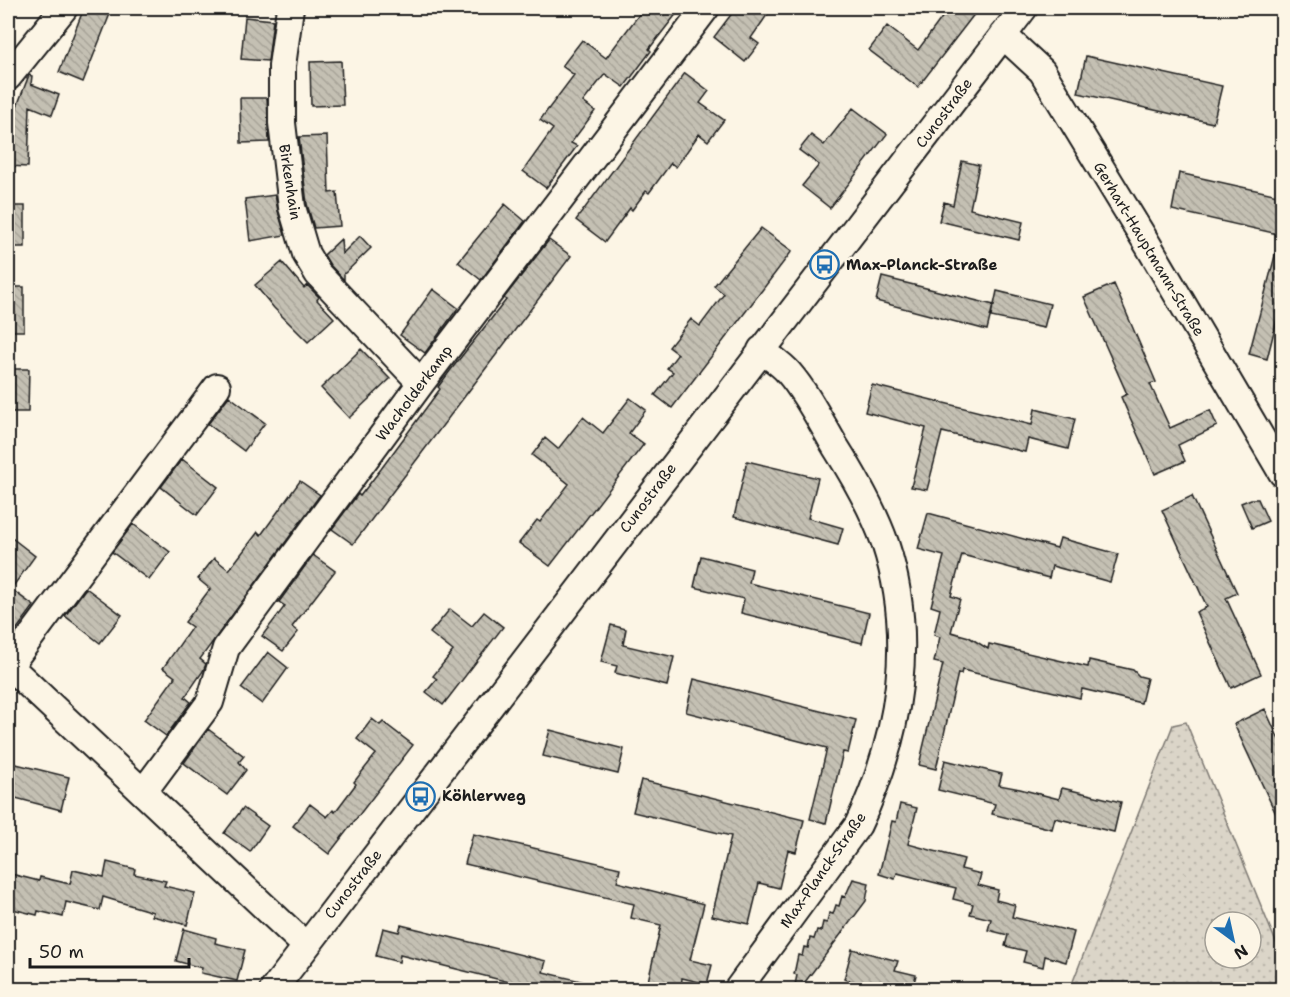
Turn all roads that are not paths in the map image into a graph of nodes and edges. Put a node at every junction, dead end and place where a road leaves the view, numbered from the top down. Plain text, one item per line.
1 (64, 8) edge
2 (290, 8) edge
3 (706, 8) edge
4 (1024, 8) edge
5 (1003, 34) junction
6 (8, 77) edge
7 (761, 350) junction
8 (421, 382) junction
9 (218, 387) dead end
10 (1282, 473) edge
11 (8, 666) edge
12 (144, 791) junction
13 (305, 945) junction
14 (273, 990) edge
15 (737, 990) edge

1 - 6 street
2 - 8 street, Birkenhain
3 - 8 street, Wacholderkamp
4 - 5 street, Cunostraße
5 - 7 street, Cunostraße
5 - 10 street, Gerhart-Hauptmann-Straße
7 - 13 street, Cunostraße
7 - 15 street, Max-Planck-Straße
8 - 12 street, Wacholderkamp
9 - 11 street
11 - 12 street
12 - 13 street
13 - 14 street, Cunostraße

